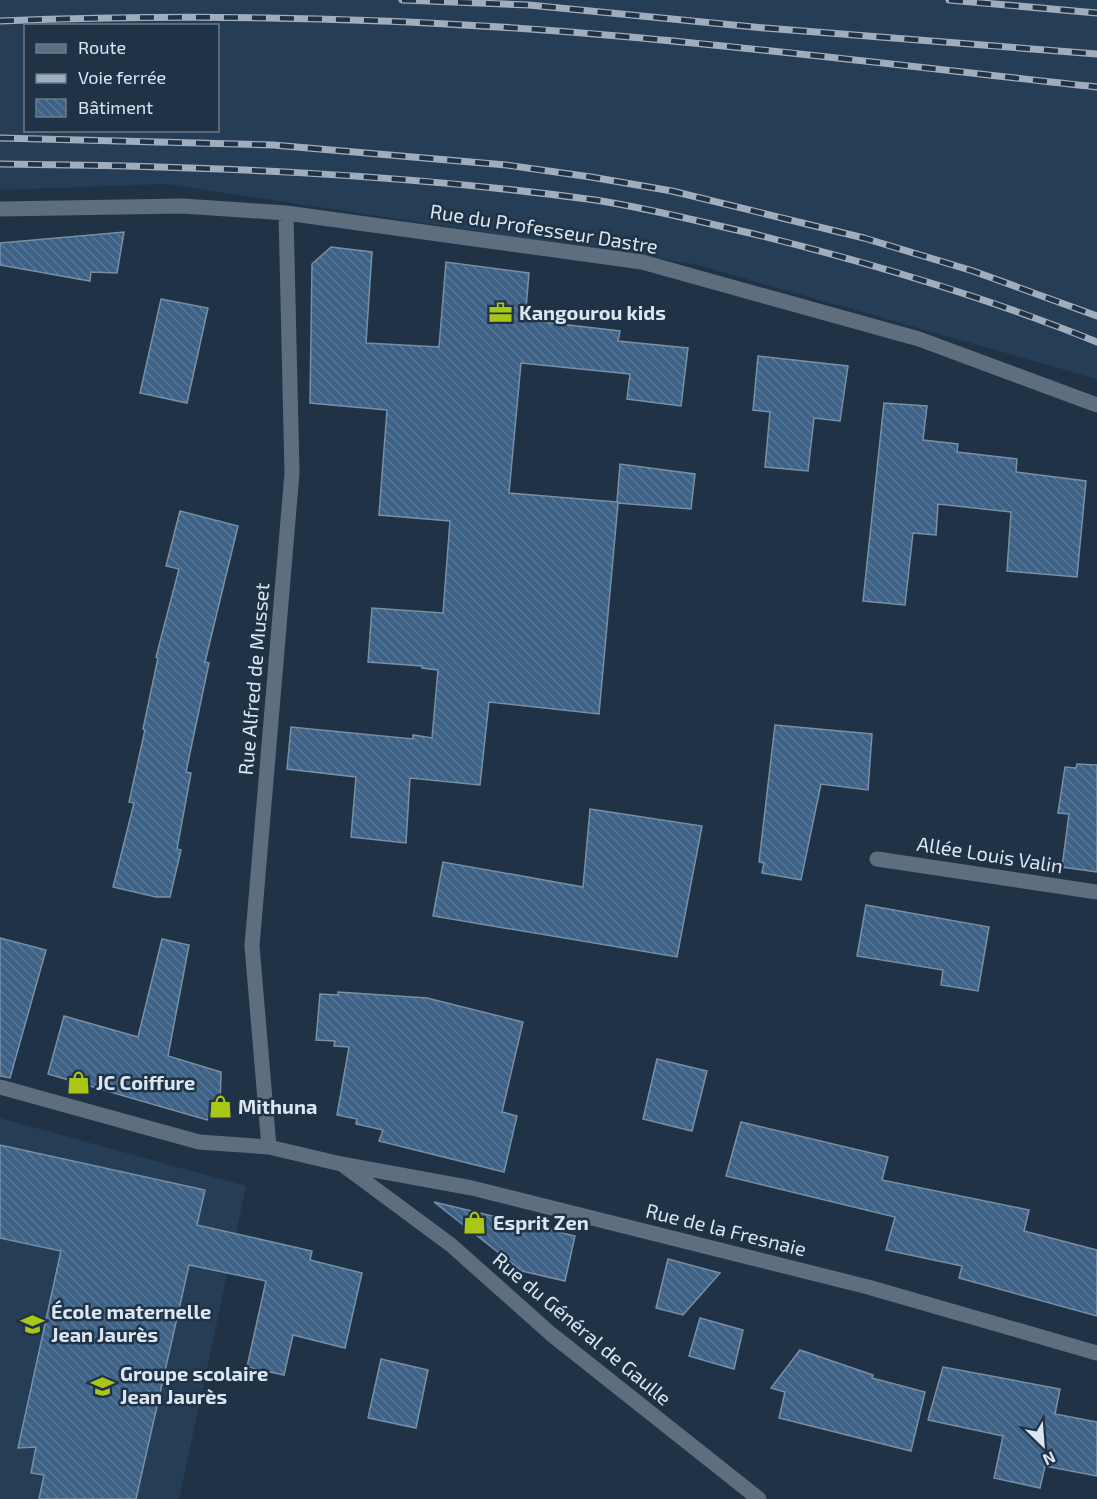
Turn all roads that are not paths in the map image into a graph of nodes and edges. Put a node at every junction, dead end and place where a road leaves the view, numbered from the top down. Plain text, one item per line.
1 (0, 209) edge
2 (286, 213) junction
3 (1097, 405) edge
4 (877, 859) dead end
5 (1097, 892) edge
6 (0, 1087) edge
7 (269, 1147) junction
8 (341, 1164) junction
9 (1097, 1353) edge
10 (759, 1499) edge

1 - 2 street, Rue du Professeur Dastre
2 - 3 street, Rue du Professeur Dastre
2 - 7 street, Rue Alfred de Musset
4 - 5 street, Allée Louis Valin
6 - 7 street, Rue du Général de Gaulle
7 - 8 street, Rue du Général de Gaulle
8 - 9 street, Rue de la Fresnaie
8 - 10 street, Rue du Général de Gaulle

